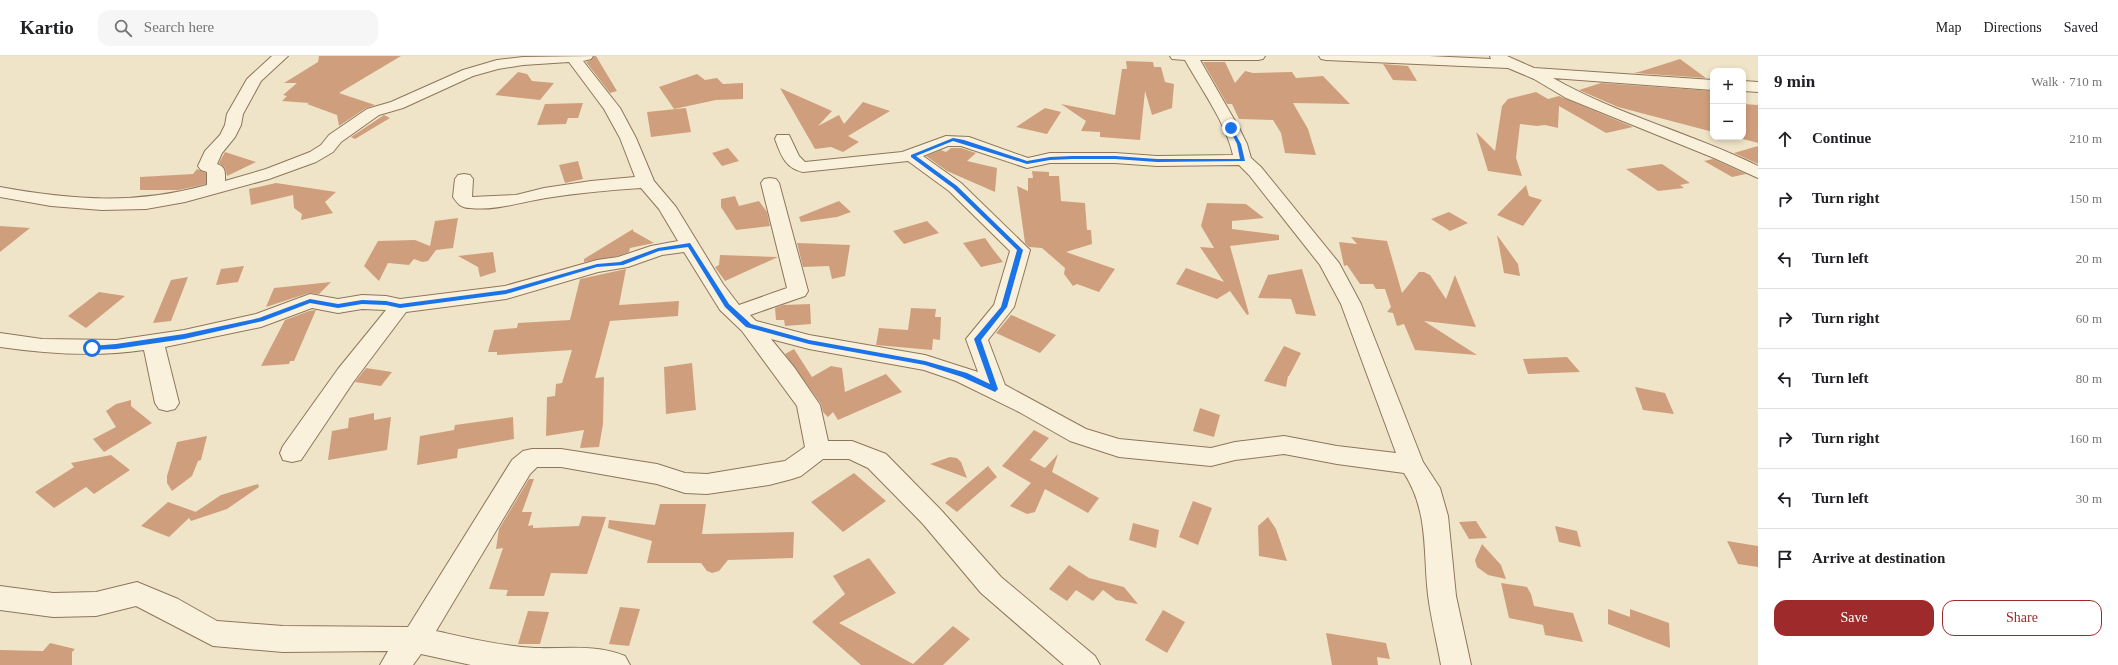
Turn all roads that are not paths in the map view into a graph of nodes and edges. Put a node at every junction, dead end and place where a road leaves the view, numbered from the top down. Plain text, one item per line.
1 (281, 56) edge
2 (1186, 56) edge
3 (1258, 56) edge
4 (1326, 56) edge
5 (577, 57) edge
6 (1503, 60) edge
7 (1526, 71) junction
8 (1710, 85) edge
9 (1746, 86) edge
10 (1758, 87) edge
11 (783, 139) dead end
12 (912, 156) junction
13 (1243, 160) junction
14 (1758, 173) edge
15 (464, 179) dead end
16 (646, 182) junction
17 (770, 183) dead end
18 (216, 189) junction
19 (0, 192) edge
20 (690, 245) junction
21 (400, 306) junction
22 (742, 319) junction
23 (0, 340) edge
24 (153, 342) junction
25 (995, 389) junction
26 (167, 403) dead end
27 (818, 450) junction
28 (292, 454) dead end
29 (1412, 465) junction
30 (0, 598) edge
31 (415, 640) junction
32 (395, 665) edge
33 (615, 665) edge
34 (1085, 665) edge
35 (1456, 665) edge

1 - 18 street
2 - 3 street
2 - 13 street
4 - 6 street
5 - 16 street
5 - 18 street
6 - 7 street
7 - 8 street
7 - 14 street
9 - 10 street
11 - 12 street
12 - 13 street
12 - 25 street
13 - 29 street
15 - 16 street
16 - 20 street
17 - 22 street
18 - 19 street
20 - 21 street
20 - 22 street
21 - 24 street
21 - 28 street
22 - 25 street
22 - 27 street
23 - 24 street
24 - 26 street
25 - 29 street
27 - 31 street
27 - 34 street
29 - 35 street
30 - 31 street
31 - 32 street
31 - 33 street

